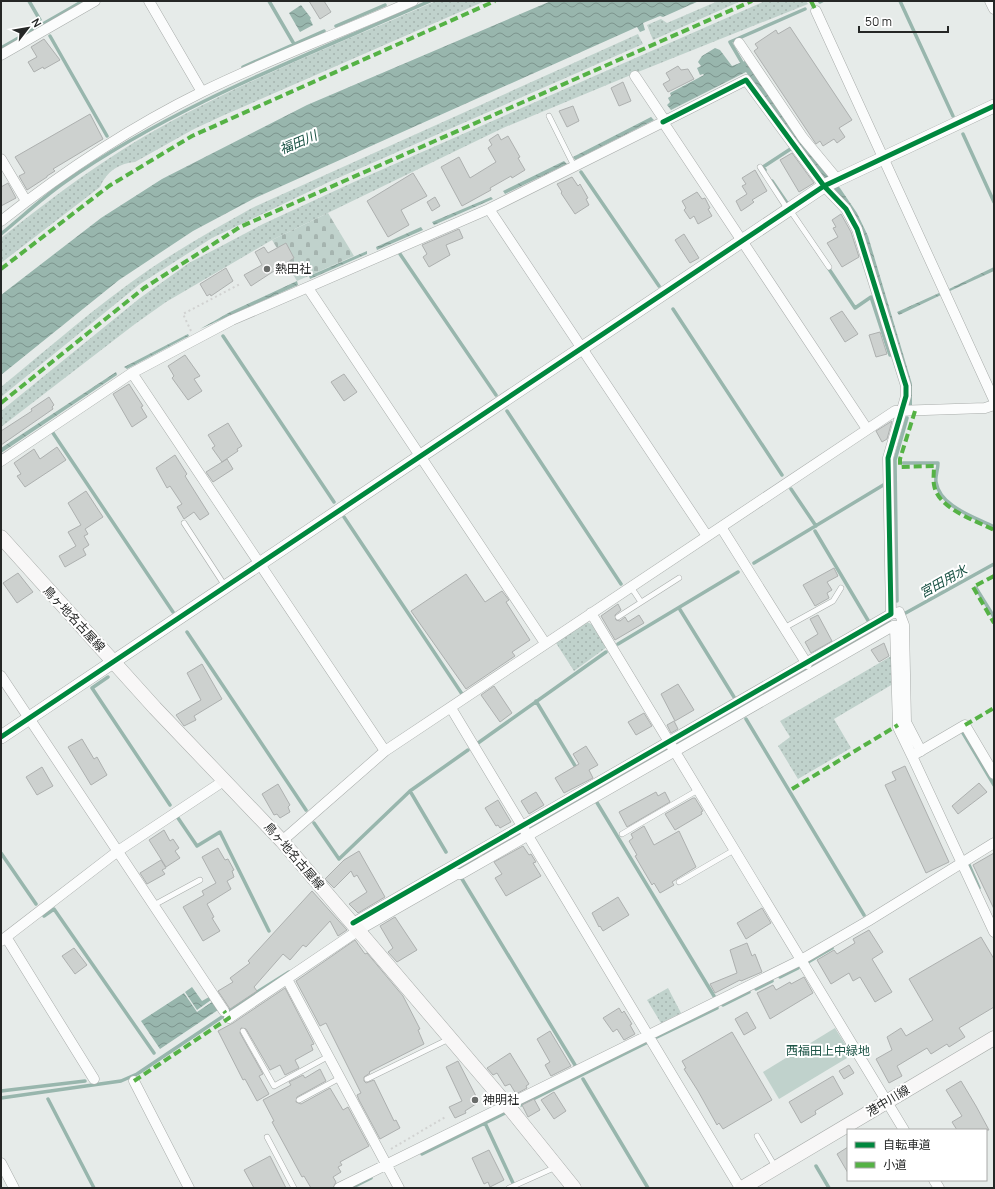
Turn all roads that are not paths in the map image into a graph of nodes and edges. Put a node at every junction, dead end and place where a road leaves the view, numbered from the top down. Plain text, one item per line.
1 (96, 1) edge
2 (149, 1) edge
3 (413, 1) edge
4 (990, 1) edge
5 (394, 5) edge
6 (994, 9) edge
7 (816, 11) dead end
8 (738, 43) dead end
9 (1, 55) edge
10 (635, 76) dead end
11 (202, 92) junction
12 (994, 106) edge
13 (549, 116) dead end
14 (664, 121) junction
15 (883, 157) junction
16 (1, 159) edge
17 (574, 166) junction
18 (760, 167) dead end
19 (837, 179) junction
20 (824, 186) junction
21 (26, 202) junction
22 (489, 209) junction
23 (789, 210) junction
24 (1, 221) edge
25 (743, 240) junction
26 (829, 267) dead end
27 (308, 288) junction
28 (582, 348) junction
29 (132, 373) junction
30 (994, 400) edge
31 (994, 405) edge
32 (902, 411) junction
33 (867, 429) junction
34 (420, 456) junction
35 (1, 460) edge
36 (184, 523) dead end
37 (721, 527) junction
38 (707, 536) junction
39 (1, 537) edge
40 (258, 564) junction
41 (679, 578) dead end
42 (225, 586) junction
43 (631, 587) junction
44 (842, 588) dead end
45 (641, 602) junction
46 (591, 613) junction
47 (891, 614) junction
48 (618, 617) dead end
49 (900, 625) junction
50 (784, 628) junction
51 (545, 643) junction
52 (113, 660) junction
53 (807, 664) junction
54 (1, 676) edge
55 (451, 708) junction
56 (28, 718) junction
57 (1, 737) edge
58 (672, 747) junction
59 (385, 751) junction
60 (917, 753) junction
61 (994, 774) edge
62 (225, 780) junction
63 (698, 790) junction
64 (522, 826) junction
65 (622, 834) dead end
66 (527, 836) junction
67 (282, 841) junction
68 (994, 843) edge
69 (734, 850) junction
70 (118, 851) junction
71 (962, 863) junction
72 (200, 880) dead end
73 (679, 882) dead end
74 (154, 906) junction
75 (356, 927) junction
76 (994, 932) edge
77 (4, 939) edge
78 (801, 960) junction
79 (287, 979) junction
80 (243, 1031) dead end
81 (647, 1036) junction
82 (450, 1038) junction
83 (994, 1038) edge
84 (329, 1056) junction
85 (340, 1078) junction
86 (94, 1079) dead end
87 (368, 1079) dead end
88 (134, 1080) dead end
89 (299, 1100) dead end
90 (887, 1102) junction
91 (508, 1106) junction
92 (903, 1129) edge
93 (757, 1136) dead end
94 (268, 1137) dead end
95 (1, 1163) edge
96 (386, 1165) junction
97 (558, 1166) junction
98 (776, 1168) junction
99 (14, 1188) edge
100 (189, 1188) edge
101 (294, 1188) edge
102 (339, 1188) edge
103 (399, 1188) edge
104 (509, 1188) edge
105 (574, 1188) edge
106 (741, 1188) edge

1 - 9 street
2 - 11 street
3 - 5 street
4 - 6 street
5 - 11 street
7 - 15 street
8 - 19 street
10 - 14 street
11 - 21 street
12 - 15 street
13 - 17 lane
14 - 17 street
14 - 20 street
14 - 25 street
15 - 19 street
15 - 30 street
16 - 21 street
17 - 22 street
18 - 23 lane
19 - 20 street
20 - 23 street
20 - 32 street
21 - 24 street
22 - 27 street
22 - 28 street
23 - 25 street
23 - 26 lane
25 - 28 street
25 - 33 street
27 - 29 street
27 - 34 street
28 - 34 street
28 - 38 street
29 - 35 street
29 - 40 street
31 - 32 street
32 - 33 street
32 - 47 street
33 - 37 street
34 - 40 street
34 - 51 street
36 - 42 lane
37 - 38 street
37 - 50 street
38 - 43 street
39 - 52 main road, 鳥ヶ地名古屋線
40 - 42 street
40 - 59 street
41 - 45 lane
42 - 52 street
43 - 45 lane
43 - 46 street
44 - 50 lane
45 - 48 lane
46 - 51 street
46 - 58 street
47 - 49 street
47 - 53 street
49 - 58 street
49 - 60 street
50 - 53 street
51 - 55 street
52 - 56 street
52 - 62 main road, 鳥ヶ地名古屋線
53 - 58 street
54 - 56 street
55 - 59 street
55 - 64 street
56 - 57 street
56 - 70 street
58 - 63 street
58 - 64 street
58 - 66 street
59 - 67 street
60 - 61 street
60 - 71 street
62 - 67 main road, 鳥ヶ地名古屋線
62 - 70 street
63 - 65 lane
63 - 69 street
64 - 66 street
64 - 75 street
66 - 75 street
66 - 81 street
67 - 75 main road, 鳥ヶ地名古屋線
68 - 71 street
69 - 73 lane
69 - 78 street
70 - 74 street
70 - 77 street
71 - 76 street
71 - 78 street
72 - 74 lane
74 - 79 street
75 - 79 street
75 - 82 main road, 鳥ヶ地名古屋線
77 - 86 street
78 - 81 street
78 - 90 street
79 - 84 street
80 - 84 lane
81 - 91 street
81 - 106 street
82 - 87 lane
82 - 91 main road, 鳥ヶ地名古屋線
83 - 90 main road, 港中川線
84 - 85 street
85 - 89 lane
85 - 96 street
88 - 100 street
90 - 92 street
90 - 98 main road, 港中川線
91 - 96 street
91 - 97 main road, 鳥ヶ地名古屋線
93 - 98 lane
94 - 101 lane
95 - 99 street
96 - 102 street
96 - 103 street
97 - 104 lane
97 - 105 main road, 鳥ヶ地名古屋線
98 - 106 main road, 港中川線

